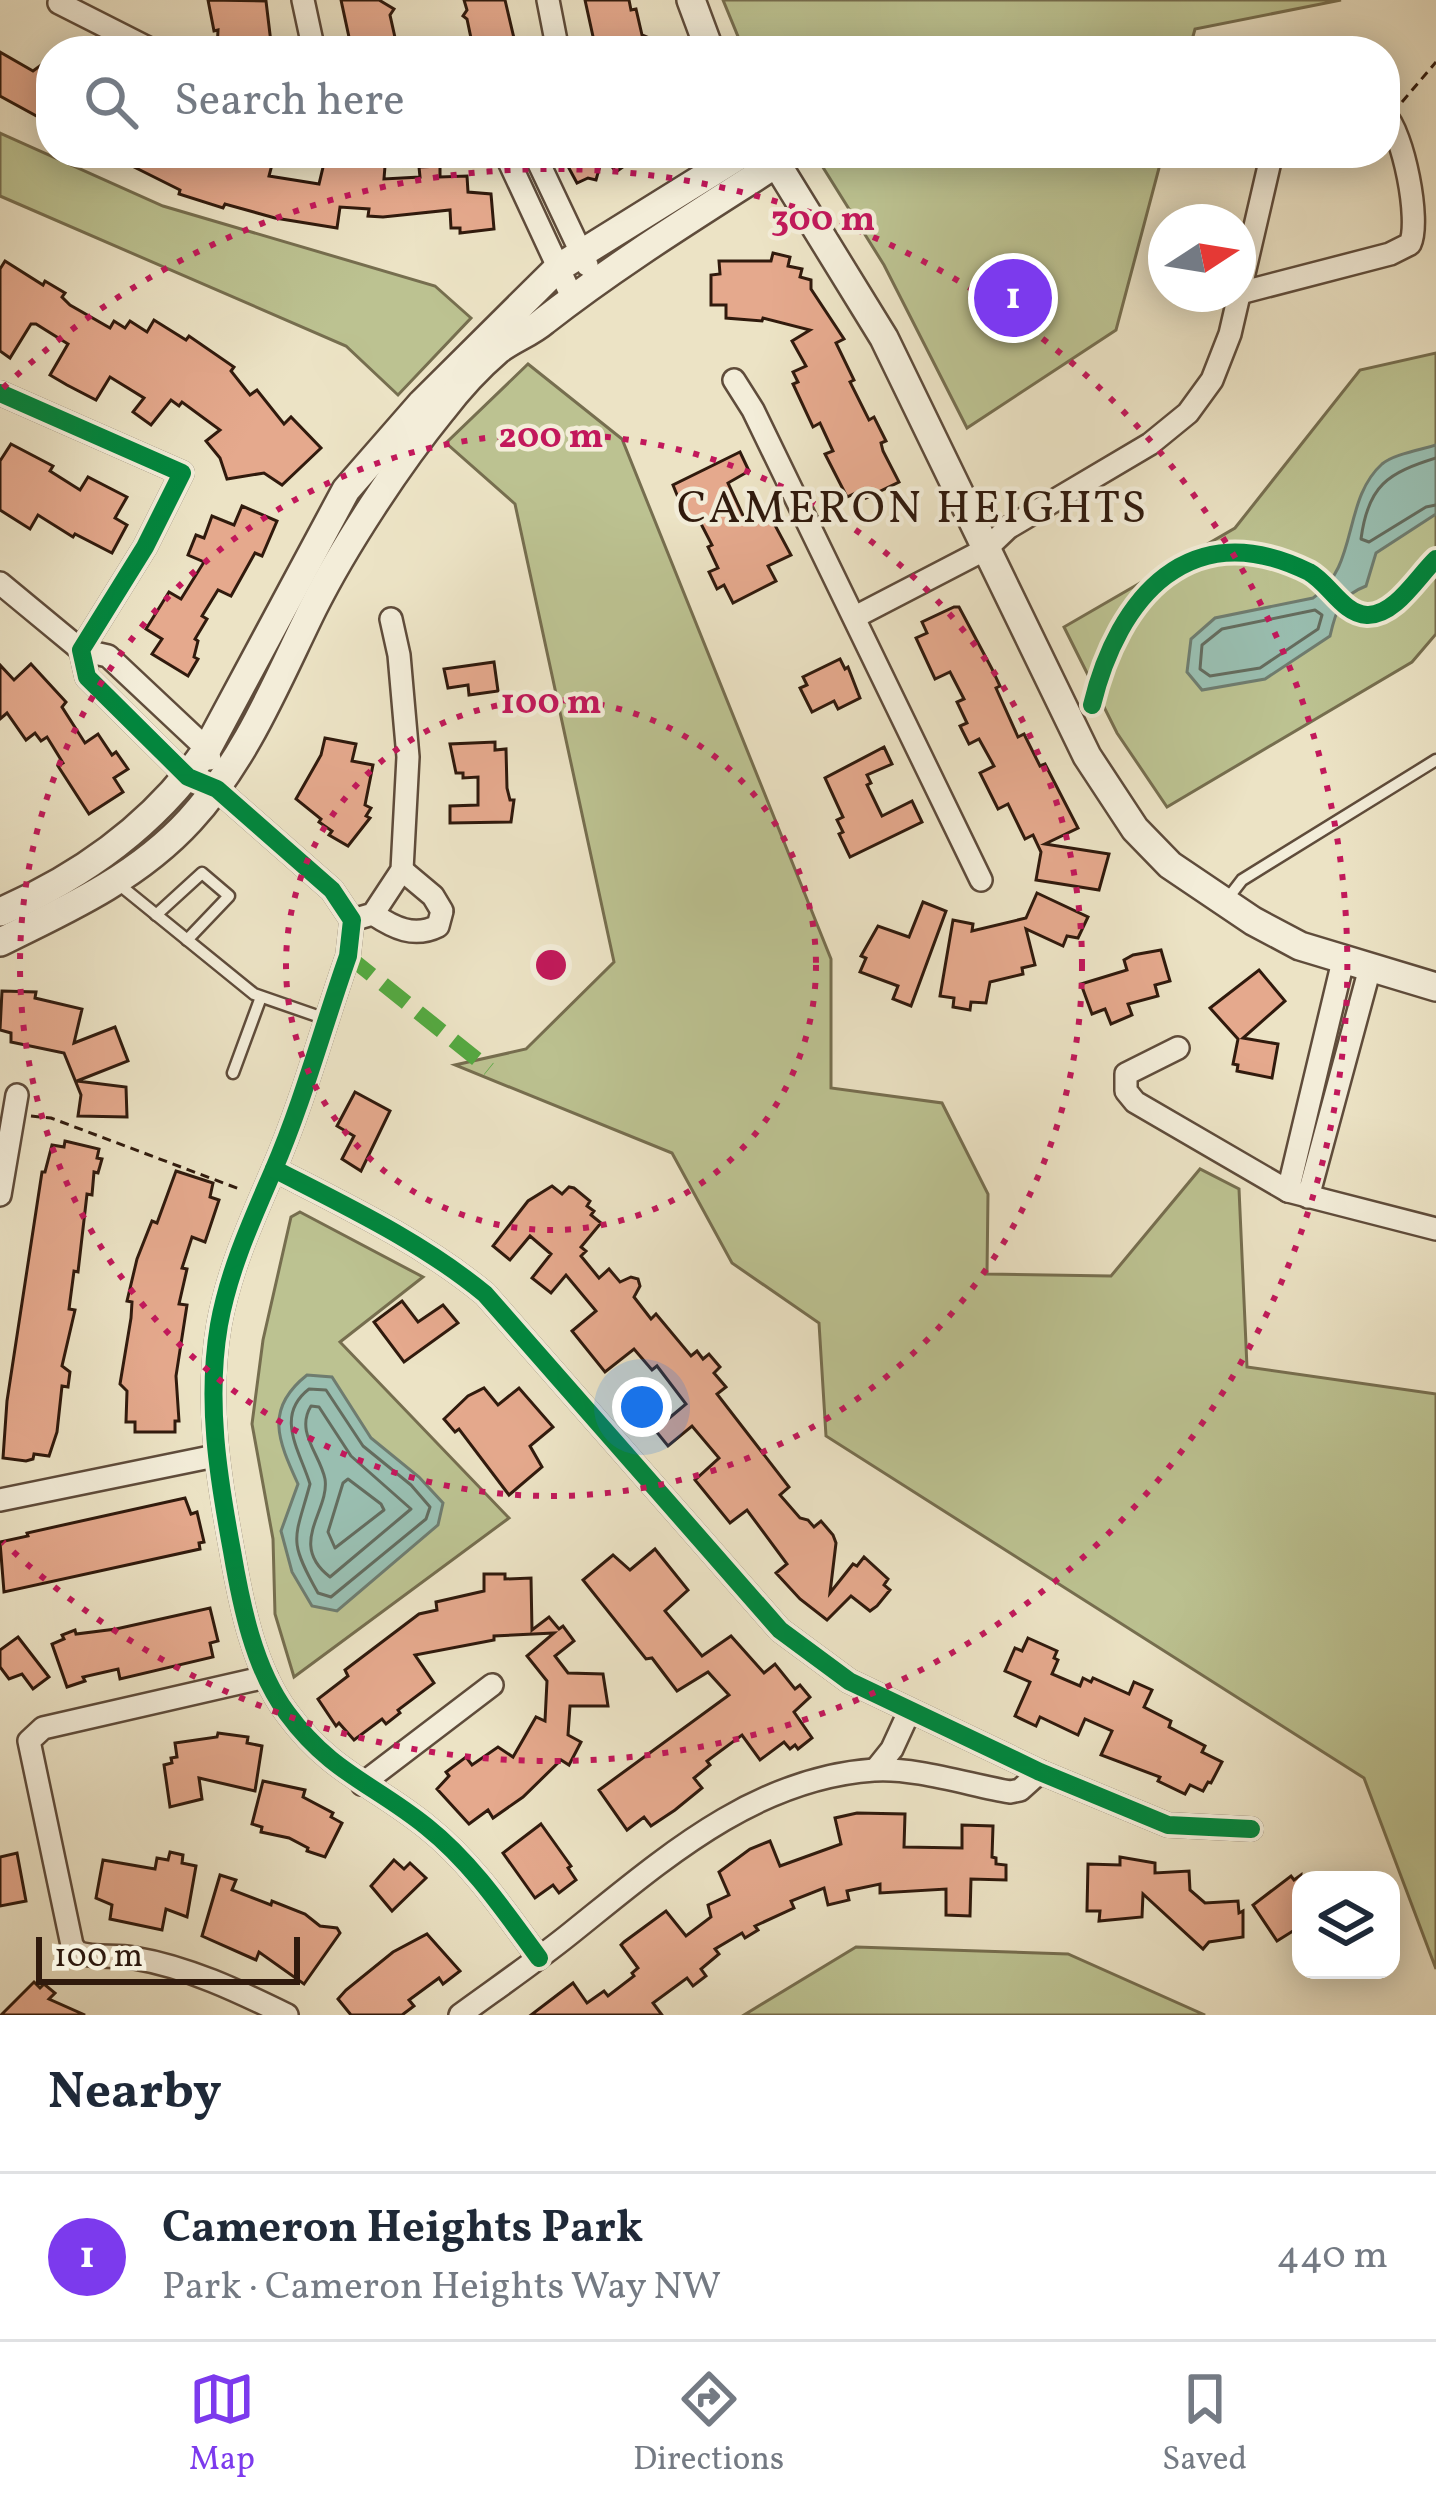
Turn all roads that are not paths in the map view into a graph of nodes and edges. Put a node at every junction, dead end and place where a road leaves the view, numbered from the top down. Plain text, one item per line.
1 (303, 0) edge
2 (548, 0) edge
3 (691, 0) edge
4 (59, 2) edge
5 (125, 36) edge
6 (311, 36) edge
7 (555, 36) edge
8 (704, 36) edge
9 (1400, 142) edge
10 (514, 168) edge
11 (539, 168) edge
12 (719, 168) edge
13 (759, 168) edge
14 (780, 168) edge
15 (1269, 168) edge
16 (1256, 223) edge
17 (570, 261) junction
18 (584, 289) junction
19 (1256, 289) edge
20 (1235, 312) edge
21 (497, 338) junction
22 (734, 380) dead end
23 (0, 393) edge
24 (431, 408) junction
25 (986, 550) junction
26 (0, 583) edge
27 (855, 617) junction
28 (391, 619) dead end
29 (81, 650) junction
30 (207, 749) junction
31 (1436, 760) edge
32 (188, 777) junction
33 (217, 789) junction
34 (402, 870) junction
35 (981, 880) dead end
36 (115, 881) junction
37 (1223, 904) junction
38 (0, 912) edge
39 (156, 915) junction
40 (362, 917) junction
41 (187, 940) junction
42 (0, 941) edge
43 (1357, 965) junction
44 (1436, 987) edge
45 (260, 997) junction
46 (326, 1019) junction
47 (1178, 1048) dead end
48 (233, 1073) dead end
49 (15, 1105) road end
50 (274, 1169) junction
51 (1298, 1194) junction
52 (0, 1195) edge
53 (1436, 1229) edge
54 (215, 1456) junction
55 (0, 1500) edge
56 (266, 1677) junction
57 (492, 1685) dead end
58 (909, 1712) junction
59 (876, 1769) junction
60 (1040, 1772) junction
61 (362, 1784) junction
62 (1251, 1829) dead end
63 (539, 1958) junction
64 (287, 2015) edge
65 (460, 2015) edge

1 - 6 street
2 - 7 street
3 - 8 street
4 - 5 street
9 - 19 street
10 - 17 street
11 - 17 street
12 - 17 street
13 - 18 street
14 - 25 street
15 - 16 street
17 - 18 street
17 - 21 street
18 - 21 street
20 - 25 street
21 - 24 street
22 - 27 street
23 - 29 street
24 - 30 street
24 - 33 street
25 - 27 street
25 - 37 street
26 - 29 street
27 - 35 street
28 - 34 street
29 - 30 street
29 - 32 street
30 - 32 street
30 - 33 street
31 - 37 lane
32 - 33 street
32 - 38 street
33 - 36 street
33 - 40 street
34 - 40 street
34 - 40 street
36 - 39 lane
36 - 42 street
37 - 43 street
39 - 41 lane
39 - 41 lane
40 - 46 street
41 - 45 lane
43 - 44 street
43 - 51 street
45 - 46 lane
45 - 48 lane
46 - 50 street
47 - 51 street
49 - 52 street
50 - 54 street
50 - 58 street
51 - 53 street
54 - 55 street
54 - 56 street
56 - 61 street
56 - 64 street
57 - 61 street
58 - 59 street
58 - 60 street
59 - 60 street
59 - 63 street
60 - 62 street
61 - 63 street
63 - 65 street

